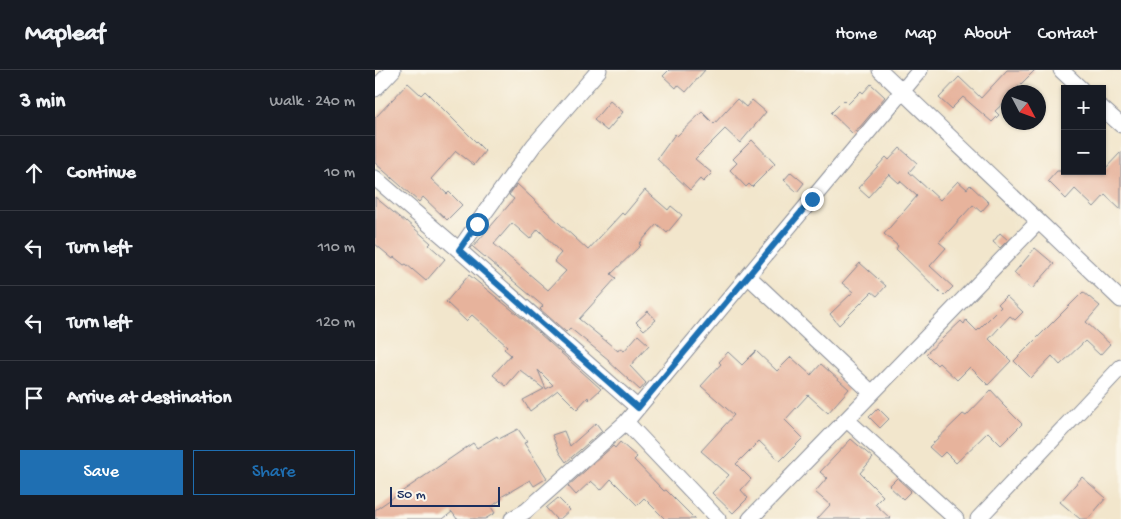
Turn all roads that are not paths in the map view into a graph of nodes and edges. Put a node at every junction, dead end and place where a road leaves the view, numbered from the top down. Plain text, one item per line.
1 (393, 70) edge
2 (599, 70) edge
3 (880, 70) edge
4 (920, 70) edge
5 (1061, 70) edge
6 (1077, 85) edge
7 (375, 89) edge
8 (902, 92) junction
9 (1106, 111) edge
10 (1119, 119) edge
11 (375, 178) edge
12 (1038, 222) junction
13 (459, 250) junction
14 (748, 276) junction
15 (1121, 300) edge
16 (1121, 367) edge
17 (872, 393) junction
18 (638, 408) junction
19 (847, 420) junction
20 (626, 422) junction
21 (530, 515) edge
22 (512, 519) edge
23 (718, 519) edge
24 (751, 519) edge
25 (956, 519) edge
26 (978, 519) edge

1 - 7 street
2 - 13 street
3 - 8 street
4 - 8 street
5 - 6 street
8 - 12 street
8 - 14 street
9 - 10 street
11 - 13 street
12 - 15 street
12 - 17 street
13 - 18 street
14 - 17 street
14 - 18 street
16 - 26 street
17 - 19 street
18 - 20 street
19 - 24 street
19 - 25 street
20 - 21 street
20 - 23 street
21 - 22 street

